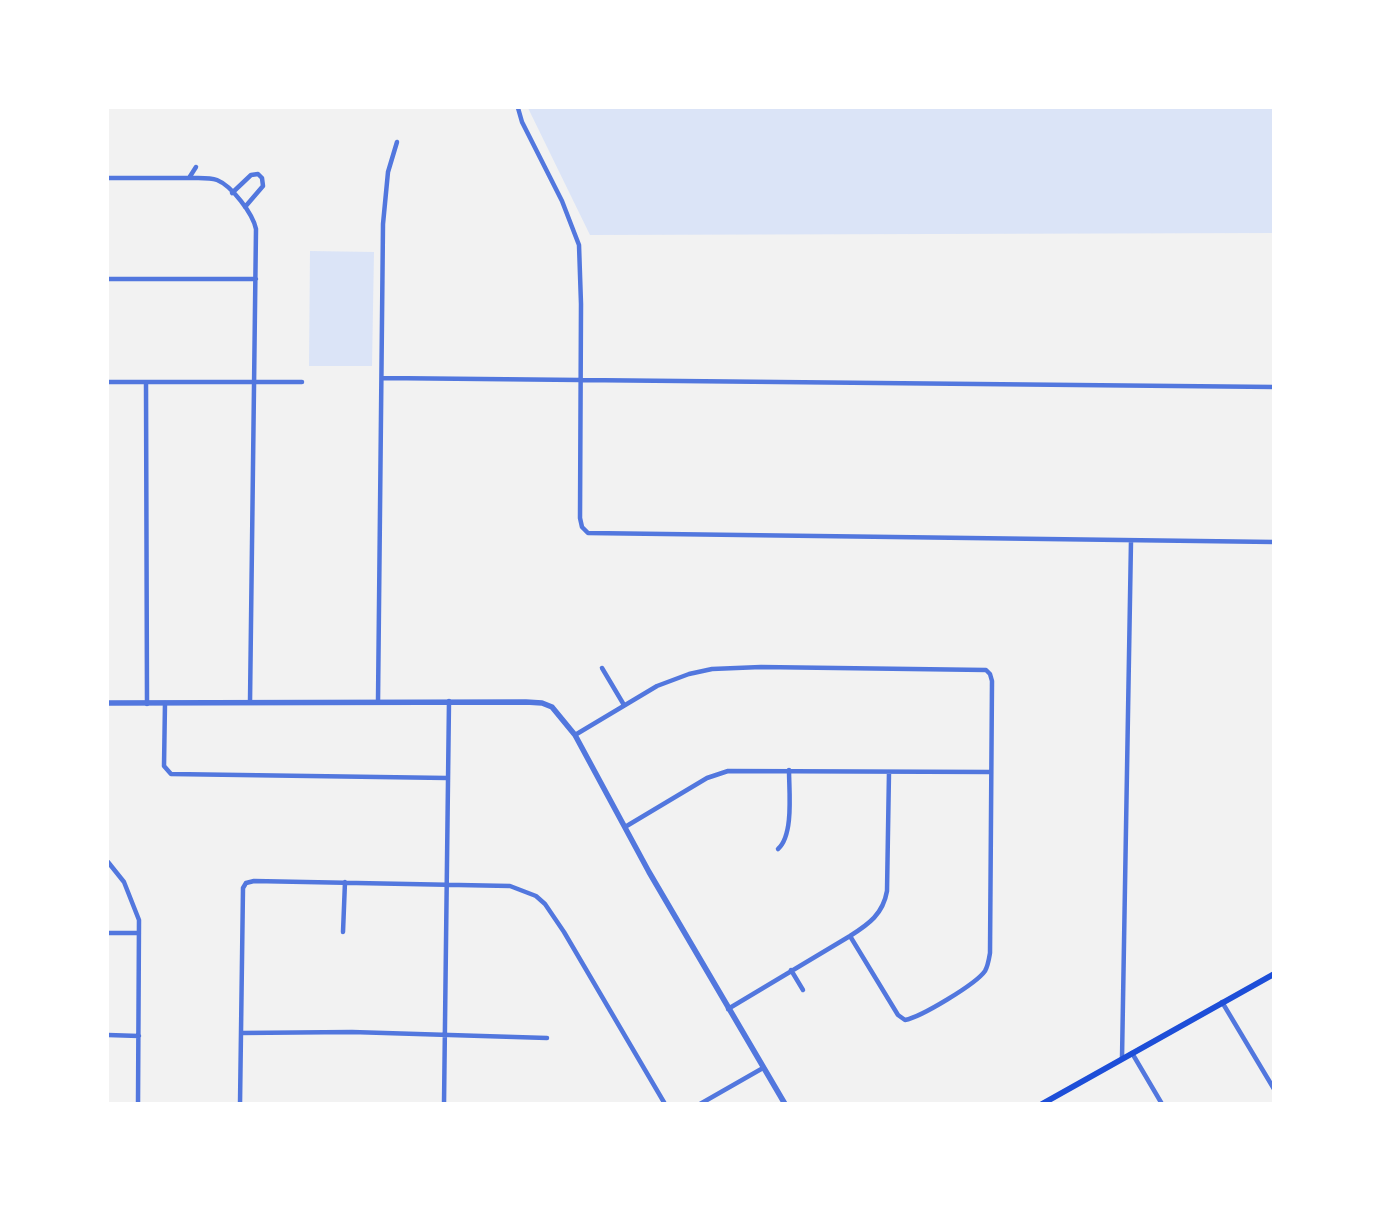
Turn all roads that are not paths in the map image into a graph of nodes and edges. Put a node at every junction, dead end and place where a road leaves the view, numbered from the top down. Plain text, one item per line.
1 (518, 108) edge
2 (397, 142) dead end
3 (196, 167) dead end
4 (108, 178) edge
5 (189, 178) junction
6 (232, 193) junction
7 (245, 207) junction
8 (256, 279) junction
9 (108, 280) edge
10 (382, 378) junction
11 (580, 379) junction
12 (108, 382) edge
13 (302, 382) dead end
14 (146, 383) junction
15 (254, 383) junction
16 (1274, 387) edge
17 (1131, 541) junction
18 (1274, 542) edge
19 (602, 668) dead end
20 (378, 701) junction
21 (448, 701) junction
22 (250, 702) junction
23 (108, 703) edge
24 (165, 703) junction
25 (147, 704) junction
26 (624, 705) junction
27 (575, 735) junction
28 (789, 770) junction
29 (889, 772) junction
30 (991, 772) junction
31 (447, 778) junction
32 (624, 827) junction
33 (778, 849) dead end
34 (108, 862) edge
35 (345, 882) junction
36 (446, 884) junction
37 (344, 932) dead end
38 (108, 933) edge
39 (139, 933) junction
40 (850, 936) junction
41 (791, 970) junction
42 (1274, 974) edge
43 (803, 990) dead end
44 (1222, 1002) junction
45 (728, 1009) junction
46 (241, 1033) junction
47 (108, 1036) edge
48 (139, 1036) junction
49 (444, 1036) junction
50 (547, 1038) dead end
51 (1132, 1053) junction
52 (1122, 1058) junction
53 (763, 1068) junction
54 (1274, 1089) edge
55 (138, 1104) edge
56 (240, 1104) edge
57 (444, 1104) edge
58 (665, 1104) edge
59 (700, 1104) edge
60 (786, 1104) edge
61 (1042, 1104) edge
62 (1162, 1104) edge

1 - 11 street
2 - 10 street
3 - 5 street
4 - 5 street
5 - 6 street
6 - 7 street
6 - 7 street
7 - 8 street
8 - 9 street
8 - 15 street
10 - 11 street
10 - 20 street
11 - 16 street
11 - 17 street
12 - 14 street
13 - 15 street
14 - 15 street
14 - 25 street
15 - 22 street
17 - 18 street
17 - 52 street
19 - 26 street
20 - 21 street
20 - 22 street
21 - 27 street
21 - 31 street
22 - 24 street
23 - 25 street
24 - 25 street
24 - 31 street
26 - 27 street
26 - 30 street
27 - 32 street
28 - 29 street
28 - 32 street
28 - 33 street
29 - 30 street
29 - 40 street
30 - 40 street
31 - 36 street
32 - 45 street
34 - 39 street
35 - 36 street
35 - 37 street
35 - 46 street
36 - 49 street
36 - 58 street
38 - 39 street
39 - 48 street
40 - 41 street
41 - 43 street
41 - 45 street
42 - 44 main road
44 - 51 main road
44 - 54 street
45 - 53 street
46 - 49 street
46 - 56 street
47 - 48 street
48 - 55 street
49 - 50 street
49 - 57 street
51 - 52 main road
51 - 62 street
52 - 61 main road
53 - 59 street
53 - 60 street

